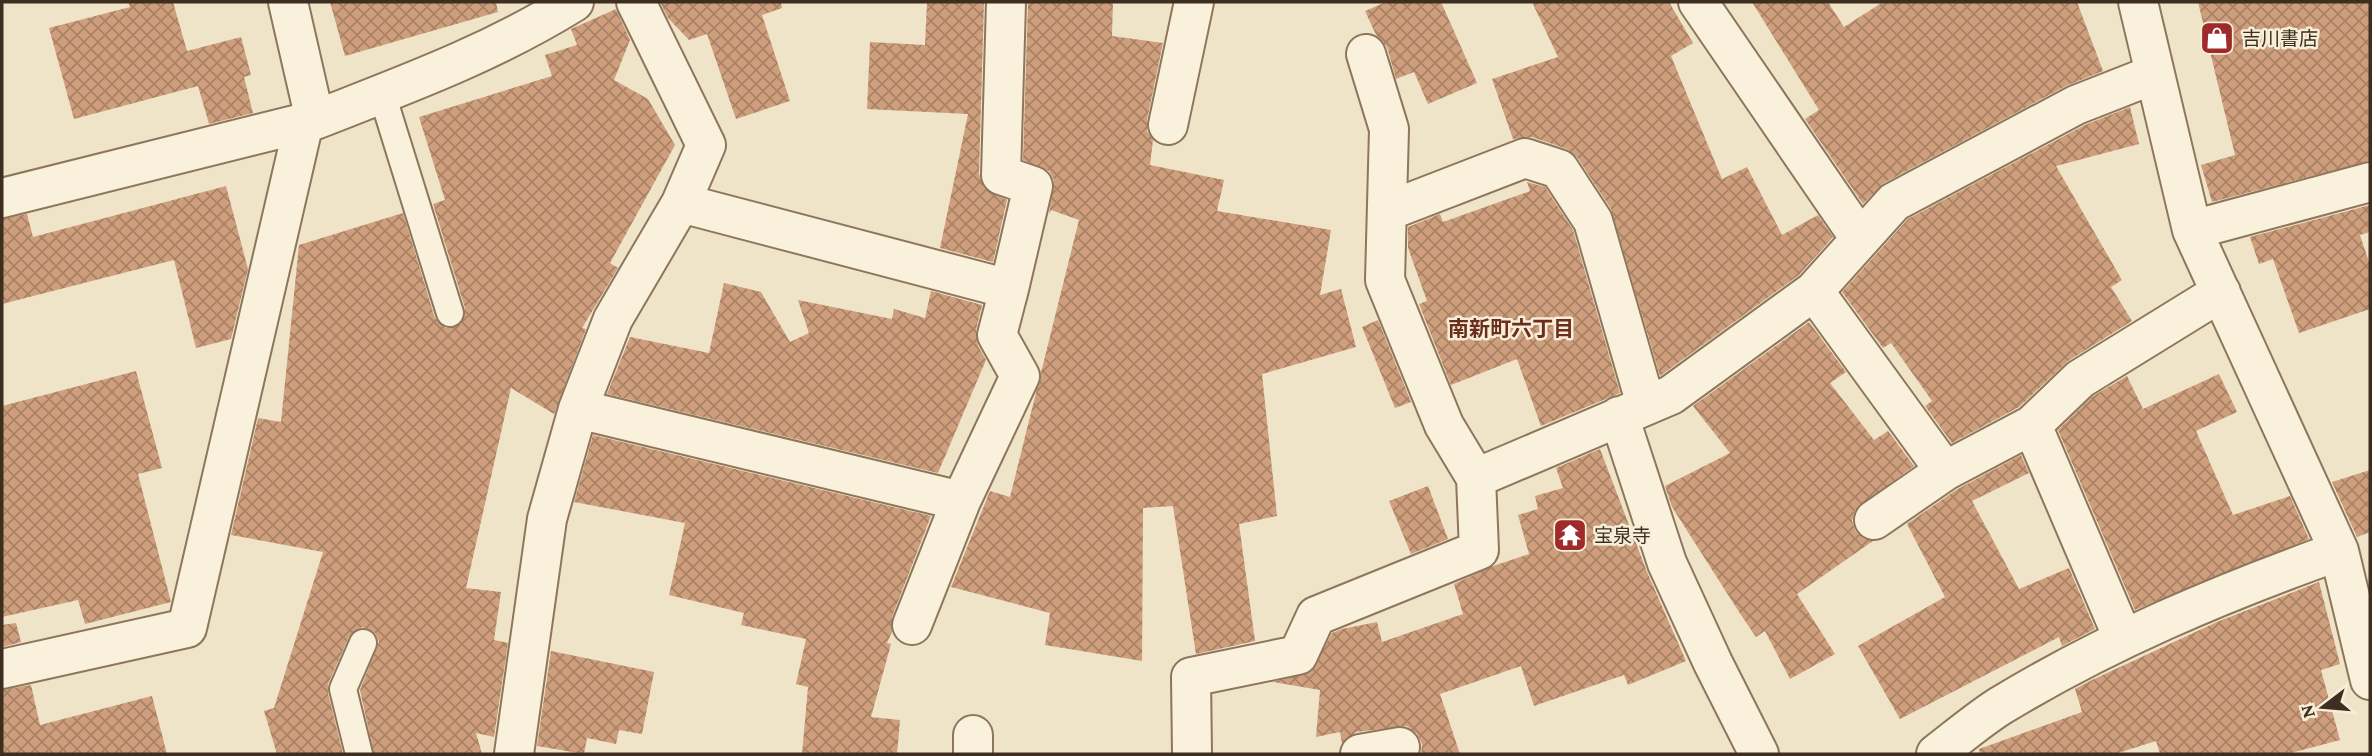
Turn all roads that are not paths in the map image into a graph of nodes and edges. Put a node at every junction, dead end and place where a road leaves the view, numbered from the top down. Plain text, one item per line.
1 (288, 2) edge
2 (574, 2) edge
3 (636, 2) edge
4 (1006, 2) edge
5 (1194, 2) edge
6 (1698, 2) edge
7 (2138, 2) edge
8 (1366, 54) dead end
9 (2155, 74) junction
10 (382, 94) junction
11 (310, 121) junction
12 (1168, 125) dead end
13 (2370, 182) edge
14 (2, 198) edge
15 (681, 203) junction
16 (1388, 211) junction
17 (2192, 230) junction
18 (1859, 237) junction
19 (1009, 289) junction
20 (1814, 291) junction
21 (2221, 292) junction
22 (450, 313) dead end
23 (578, 409) junction
24 (1633, 411) junction
25 (2032, 425) junction
26 (1945, 471) junction
27 (1476, 478) junction
28 (961, 501) junction
29 (1874, 520) dead end
30 (2339, 551) junction
31 (912, 625) dead end
32 (2123, 638) junction
33 (363, 643) dead end
34 (2, 669) edge
35 (2370, 680) edge
36 (1400, 747) dead end
37 (359, 754) edge
38 (514, 754) edge
39 (1192, 754) edge
40 (1360, 754) edge
41 (1759, 754) edge
42 (1936, 754) edge

1 - 11 street
2 - 10 street
3 - 15 street
4 - 19 street
5 - 12 street
6 - 18 street
7 - 9 street
8 - 16 street
9 - 17 street
9 - 18 street
10 - 11 street
10 - 22 lane
11 - 14 street
11 - 34 street
13 - 17 street
15 - 19 street
15 - 23 street
16 - 24 street
16 - 27 street
17 - 21 street
18 - 20 street
19 - 28 street
20 - 24 street
20 - 26 street
21 - 25 street
21 - 30 street
23 - 28 street
23 - 38 street
24 - 27 street
24 - 41 street
25 - 26 street
25 - 32 street
26 - 29 street
27 - 39 street
28 - 31 street
30 - 32 street
30 - 35 street
32 - 42 street
33 - 37 lane
36 - 40 street

